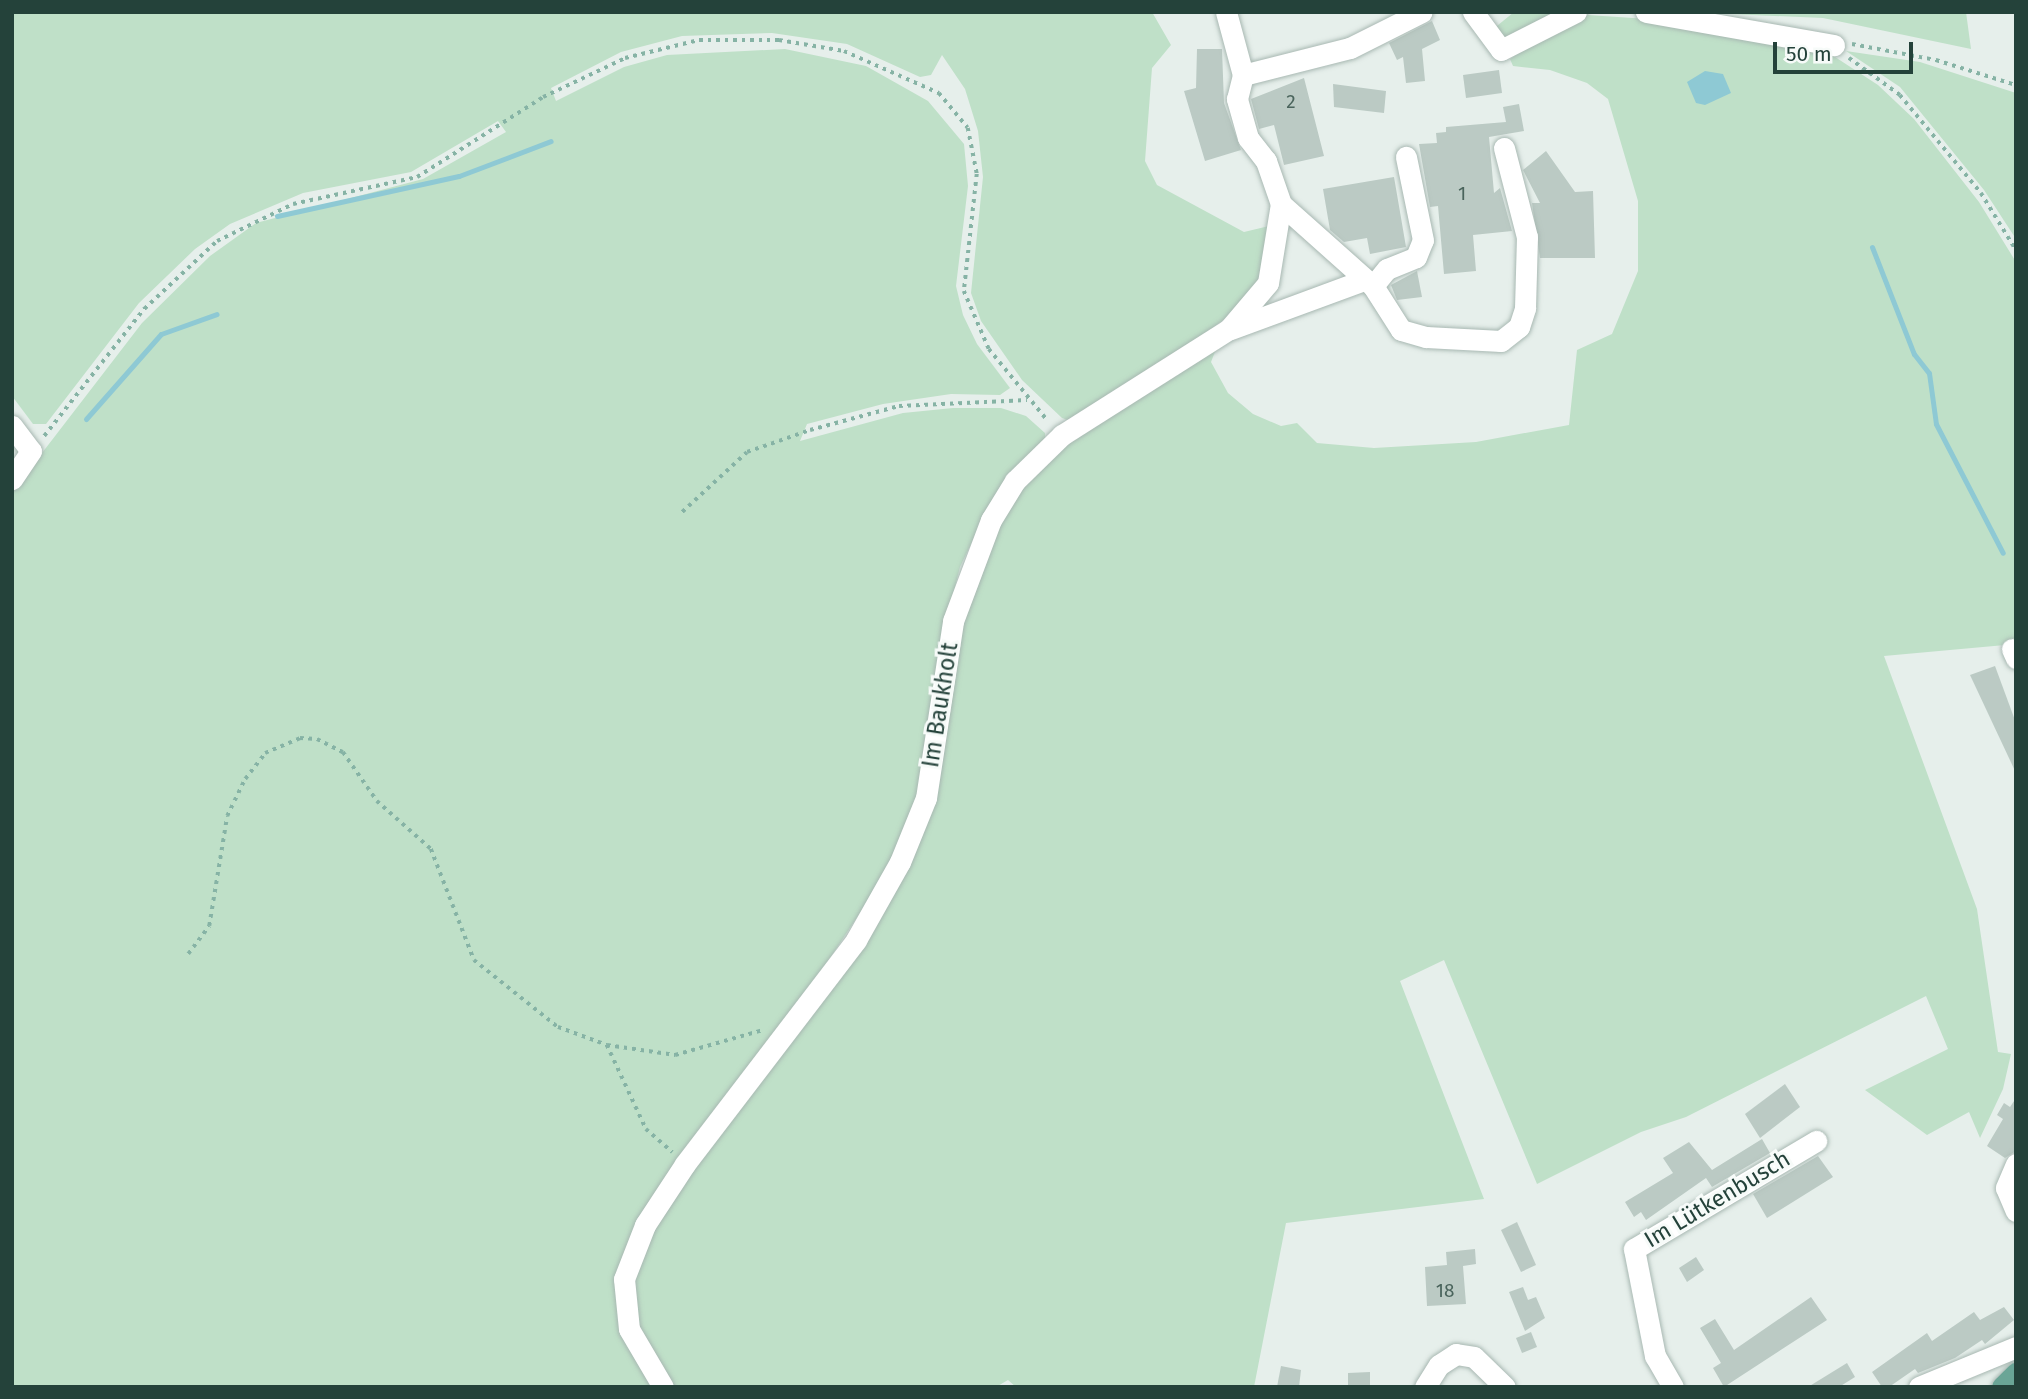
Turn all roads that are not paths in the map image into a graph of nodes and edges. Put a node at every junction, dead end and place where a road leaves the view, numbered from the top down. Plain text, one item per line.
1 (1226, 12) edge
2 (1422, 12) edge
3 (1473, 12) edge
4 (1576, 12) edge
5 (1646, 12) edge
6 (1834, 45) road end
7 (1243, 75) junction
8 (1504, 148) dead end
9 (1406, 157) dead end
10 (1281, 204) junction
11 (1368, 283) junction
12 (1229, 329) junction
13 (12, 426) edge
14 (12, 479) edge
15 (1816, 1141) dead end
16 (2016, 1164) edge
17 (2016, 1211) edge
18 (2016, 1347) edge
19 (2016, 1373) edge
20 (663, 1387) edge
21 (1425, 1387) edge
22 (1505, 1387) edge
23 (1673, 1387) edge
24 (1919, 1387) edge
25 (2002, 1387) edge

1 - 7 street
2 - 7 street
3 - 4 street
5 - 6 street
7 - 10 street, Im Baukholt
8 - 11 street
9 - 11 street
10 - 11 street
10 - 12 street, Im Baukholt
11 - 12 street
12 - 20 street, Im Baukholt
13 - 14 street
15 - 23 street, Im Lütkenbusch
16 - 17 street
18 - 24 street
19 - 25 main road
21 - 22 street

